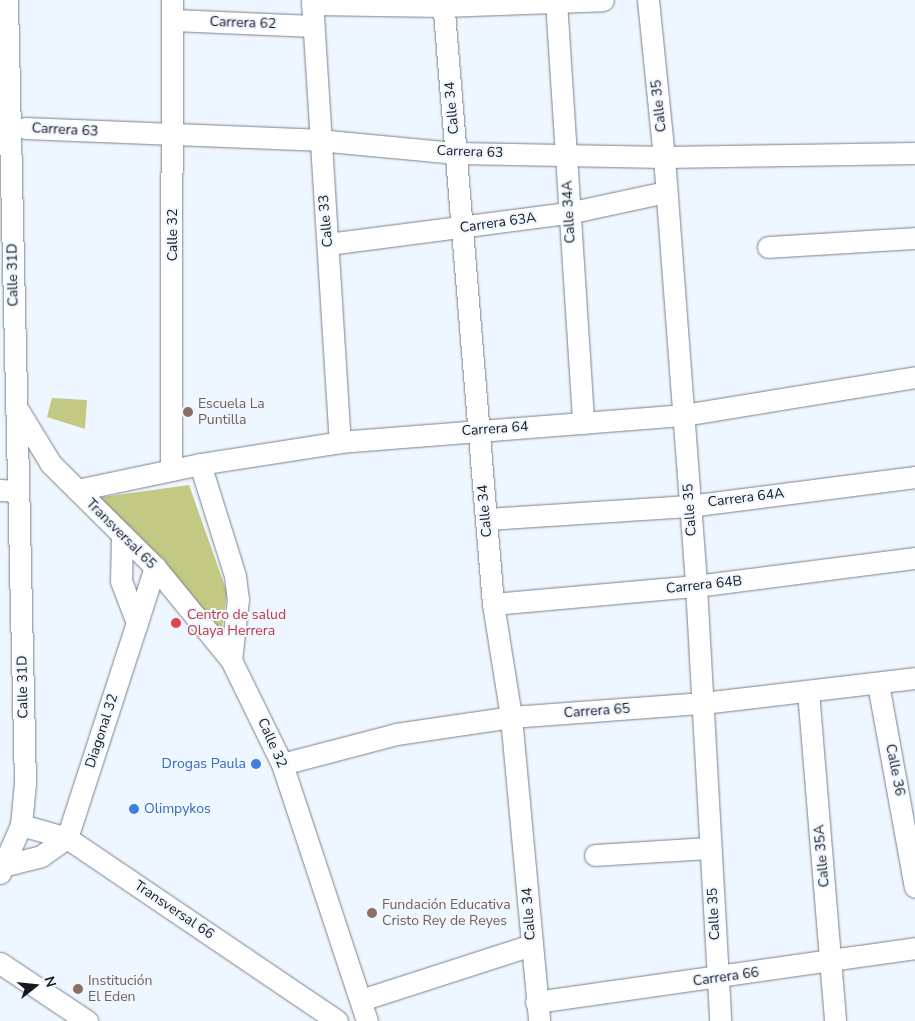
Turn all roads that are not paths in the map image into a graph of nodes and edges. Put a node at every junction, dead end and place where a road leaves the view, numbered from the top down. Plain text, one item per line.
1 (7, 0) edge
2 (603, 0) edge
3 (648, 0) edge
4 (556, 1) edge
5 (312, 2) edge
6 (443, 3) edge
7 (173, 10) edge
8 (313, 26) junction
9 (12, 129) edge
10 (173, 136) junction
11 (318, 140) junction
12 (456, 153) junction
13 (915, 153) edge
14 (566, 154) junction
15 (664, 157) junction
16 (666, 192) junction
17 (568, 212) junction
18 (460, 229) junction
19 (915, 238) edge
20 (328, 244) junction
21 (768, 248) dead end
22 (915, 377) edge
23 (8, 382) edge
24 (16, 405) junction
25 (684, 415) junction
26 (583, 423) junction
27 (477, 429) junction
28 (8, 441) edge
29 (340, 442) junction
30 (200, 464) junction
31 (171, 470) junction
32 (915, 477) edge
33 (9, 490) edge
34 (77, 490) junction
35 (689, 506) junction
36 (487, 519) junction
37 (122, 535) junction
38 (915, 558) edge
39 (155, 567) junction
40 (696, 586) junction
41 (493, 604) junction
42 (138, 623) junction
43 (231, 660) junction
44 (915, 678) edge
45 (878, 684) junction
46 (808, 691) junction
47 (703, 704) junction
48 (511, 717) junction
49 (282, 764) junction
50 (21, 825) junction
51 (67, 838) junction
52 (710, 848) junction
53 (595, 855) dead end
54 (6, 864) edge
55 (915, 887) edge
56 (531, 946) junction
57 (915, 948) edge
58 (832, 961) junction
59 (0, 963) edge
60 (718, 978) junction
61 (361, 1000) junction
62 (538, 1012) edge
63 (87, 1021) edge
64 (337, 1021) edge
65 (367, 1021) edge
66 (720, 1021) edge
67 (836, 1021) edge

1 - 9 street, Calle 31D
2 - 4 street
3 - 15 street, Calle 35
4 - 6 street
4 - 14 street, Calle 34A
5 - 6 street
5 - 8 street, Calle 33
6 - 12 street, Calle 34
7 - 8 street, Carrera 62
7 - 10 street, Calle 32
8 - 11 street, Calle 33
9 - 10 street, Carrera 63
9 - 23 street, Calle 31D
10 - 11 street, Carrera 63
10 - 31 street, Calle 32
11 - 12 street, Carrera 63
11 - 20 street, Calle 33
12 - 14 street, Carrera 63
12 - 18 street, Calle 34
13 - 15 street, Carrera 63
14 - 15 street, Carrera 63
14 - 17 street, Calle 34A
15 - 16 street, Calle 35
16 - 17 street, Carrera 63A
16 - 25 street, Calle 35
17 - 18 street, Carrera 63A
17 - 26 street, Calle 34A
18 - 20 street, Carrera 63A
18 - 27 street, Calle 34
19 - 21 street
20 - 29 street, Calle 33
22 - 25 street, Carrera 64
23 - 24 street, Calle 31D
24 - 28 street, Calle 31D
24 - 34 street, Transversal 65
25 - 26 street, Carrera 64
25 - 35 street, Calle 35
26 - 27 street, Carrera 64
27 - 29 street, Carrera 64
27 - 36 street, Calle 34
28 - 33 street, Calle 31D
29 - 30 street, Carrera 64
30 - 31 street, Carrera 64
30 - 43 street
31 - 34 street, Carrera 64
32 - 35 street, Carrera 64A
33 - 50 street, Calle 31D
34 - 37 street, Transversal 65
35 - 36 street, Carrera 64A
35 - 40 street, Calle 35
36 - 41 street, Calle 34
37 - 39 street, Transversal 65
37 - 42 street
38 - 40 street, Carrera 64B
39 - 42 street, Diagonal 32
39 - 43 street, Transversal 65
40 - 41 street, Carrera 64B
40 - 47 street, Calle 35
41 - 48 street, Calle 34
42 - 51 street, Diagonal 32
43 - 49 street, Calle 32
44 - 45 street, Carrera 65
45 - 46 street, Carrera 65
45 - 55 street, Calle 36
46 - 47 street, Carrera 65
46 - 58 street, Calle 35A
47 - 48 street, Carrera 65
47 - 52 street, Calle 35
48 - 49 street, Carrera 65
48 - 56 street, Calle 34
49 - 61 street, Calle 32
50 - 51 street, Transversal 66
50 - 54 street, Calle 31D
51 - 54 street
51 - 64 street, Transversal 66
52 - 53 street
52 - 60 street, Calle 35
56 - 61 street
56 - 62 street, Calle 34
57 - 58 street, Carrera 66
58 - 60 street, Carrera 66
58 - 67 street, Calle 35A
59 - 63 street
60 - 62 street, Carrera 66
60 - 66 street, Calle 35
61 - 65 street, Calle 32

